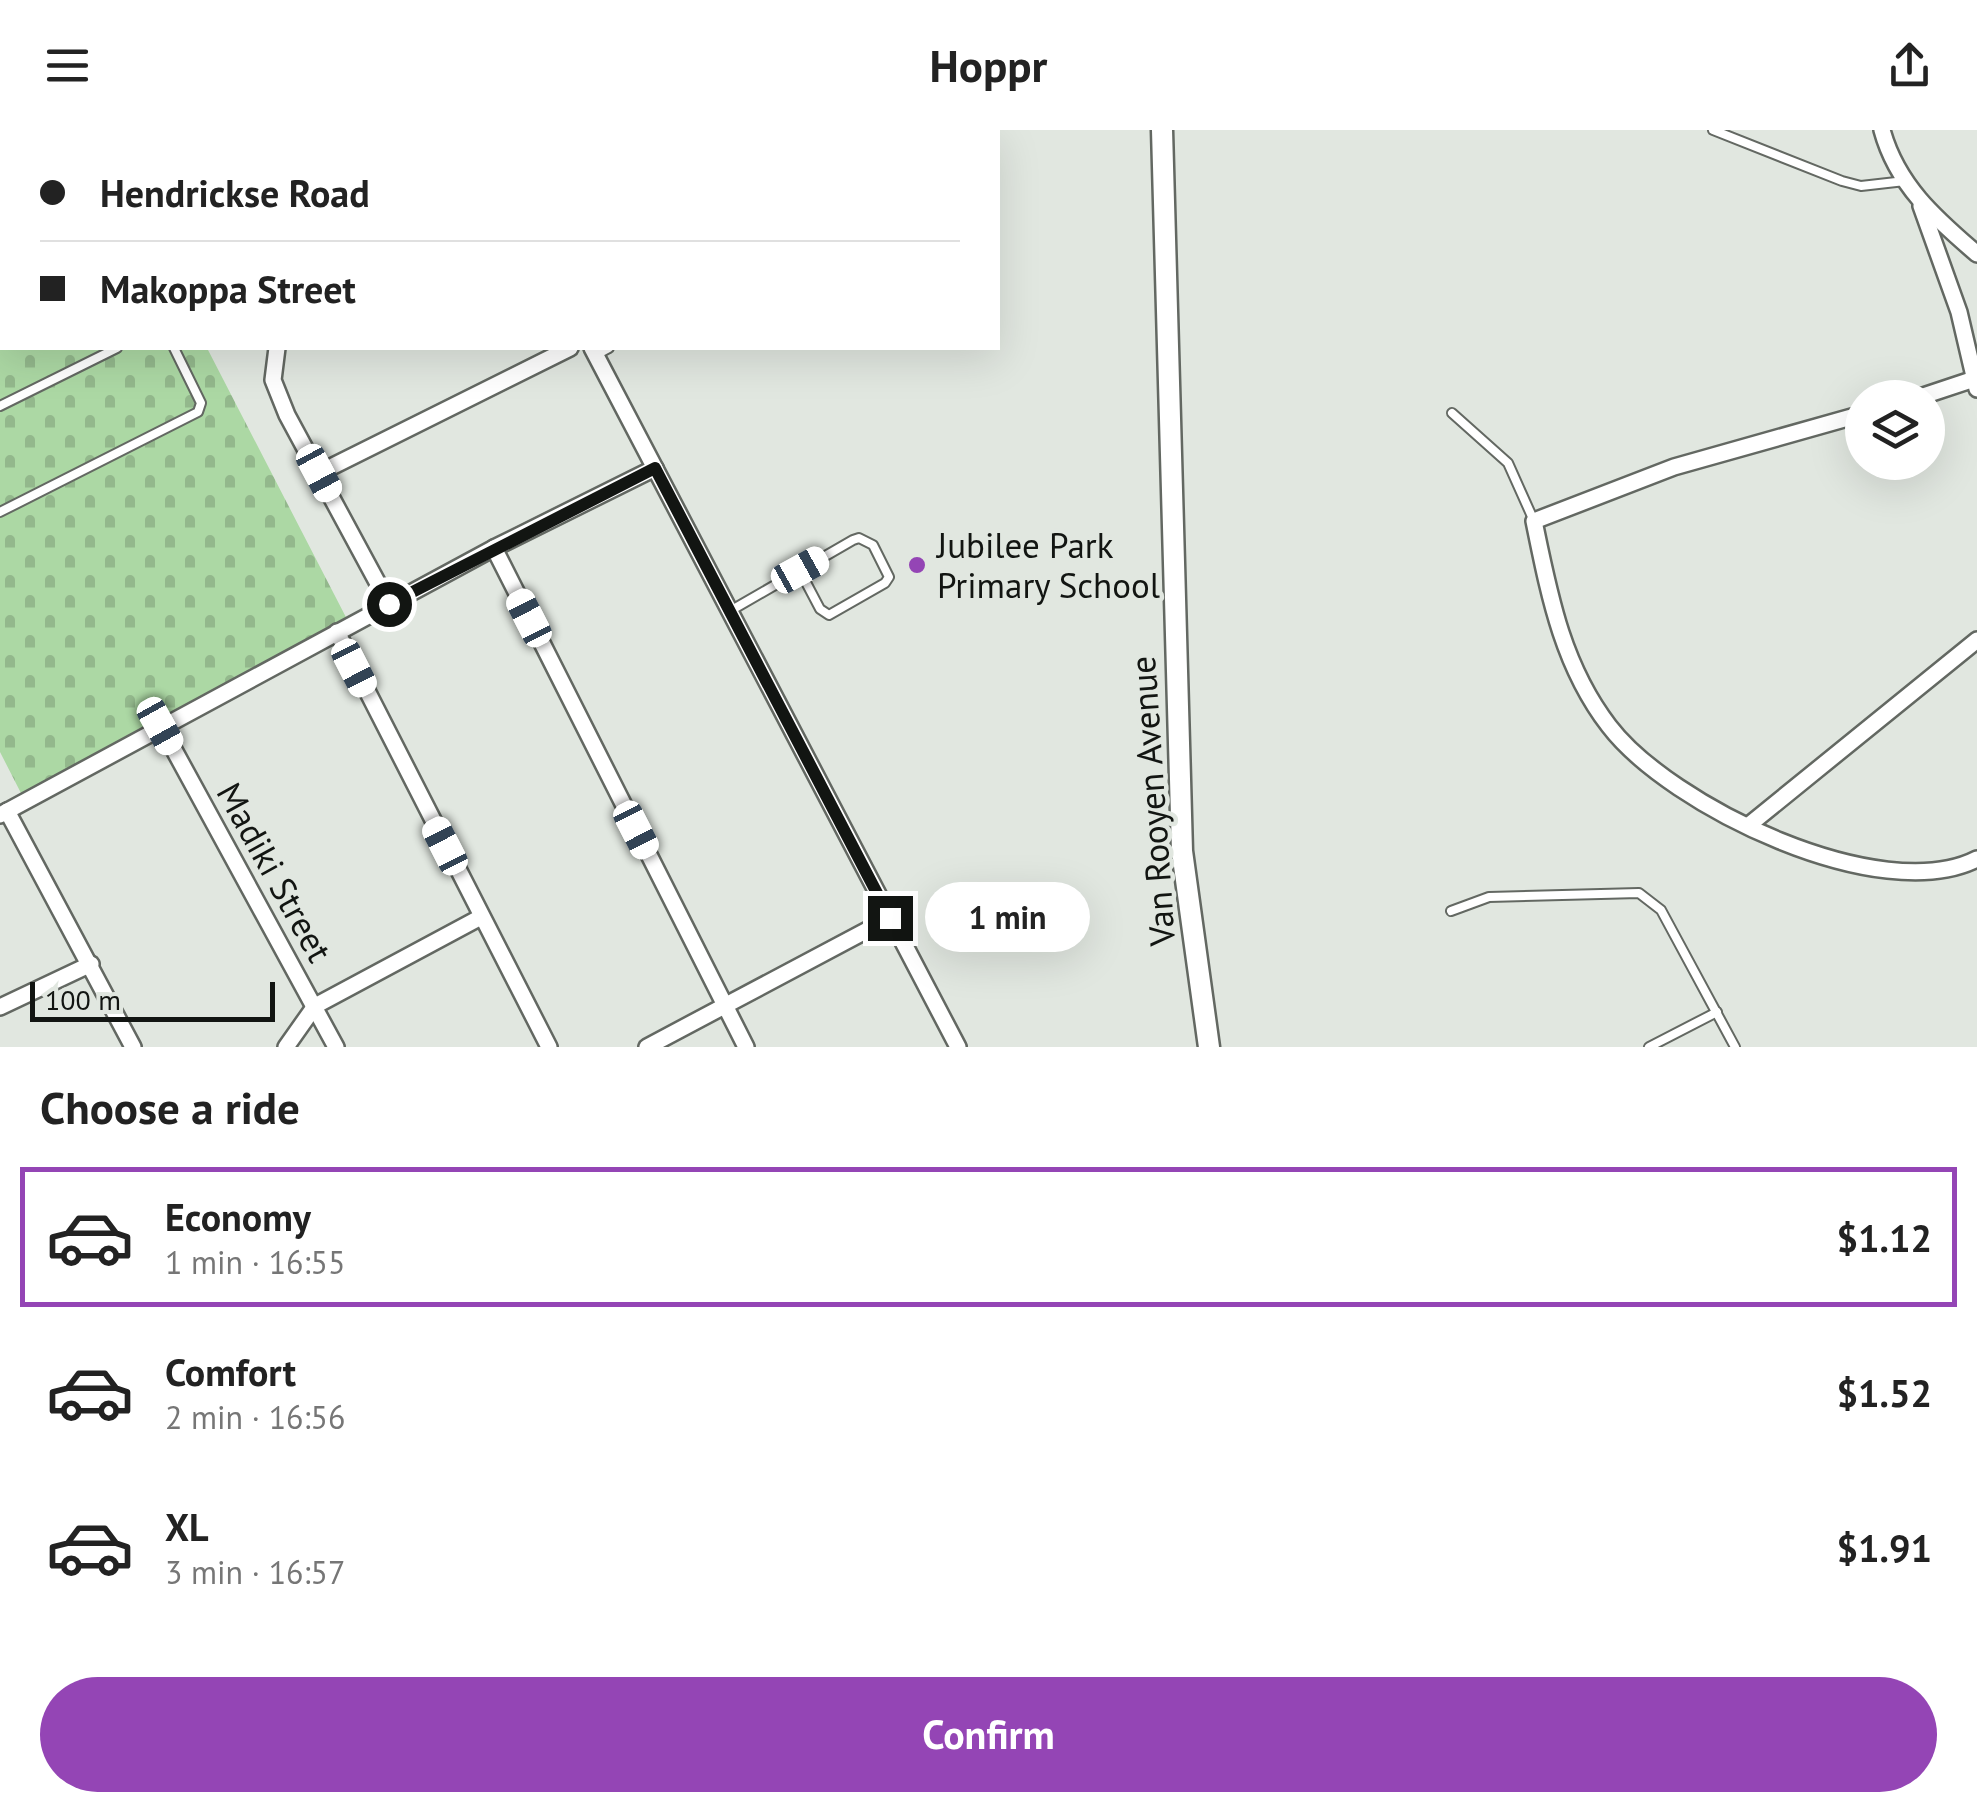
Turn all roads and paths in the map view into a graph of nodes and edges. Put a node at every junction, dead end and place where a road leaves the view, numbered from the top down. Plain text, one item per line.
1 (1162, 130) edge
2 (1714, 130) edge
3 (1882, 130) edge
4 (1905, 181) junction
5 (1921, 206) junction
6 (1977, 254) edge
7 (113, 350) edge
8 (175, 350) edge
9 (277, 350) edge
10 (566, 350) edge
11 (599, 350) edge
12 (1976, 378) edge
13 (1945, 389) edge
14 (1977, 390) edge
15 (0, 406) edge
16 (1452, 414) dead end
17 (1845, 419) edge
18 (655, 468) junction
19 (319, 473) junction
20 (0, 512) edge
21 (1534, 521) junction
22 (494, 548) junction
23 (800, 570) junction
24 (389, 604) junction
25 (730, 611) junction
26 (336, 632) junction
27 (1977, 640) edge
28 (160, 726) junction
29 (4, 813) edge
30 (1749, 825) junction
31 (1977, 859) edge
32 (1451, 910) dead end
33 (481, 917) junction
34 (890, 918) junction
35 (91, 964) junction
36 (315, 1006) junction
37 (724, 1006) junction
38 (0, 1007) edge
39 (1717, 1012) junction
40 (133, 1047) edge
41 (286, 1047) edge
42 (336, 1047) edge
43 (549, 1047) edge
44 (647, 1047) edge
45 (746, 1047) edge
46 (958, 1047) edge
47 (1208, 1047) edge
48 (1649, 1047) edge
49 (1735, 1047) edge

1 - 47 street, Van Rooyen Avenue
2 - 4 lane
3 - 4 street
4 - 5 street
5 - 6 street
5 - 12 street
7 - 15 lane
8 - 20 lane
9 - 19 street
10 - 19 street
11 - 18 street
12 - 13 street
12 - 14 street
16 - 21 lane
17 - 21 street
18 - 22 street
18 - 25 street
19 - 24 street
21 - 30 street
22 - 24 street
22 - 37 street
23 - 23 lane
23 - 25 lane
24 - 26 street
25 - 34 street
26 - 28 street
26 - 33 street
27 - 30 street
28 - 29 street
28 - 36 street, Madiki Street
29 - 35 street
30 - 31 street
32 - 39 lane
33 - 36 street
33 - 43 street
34 - 37 street
34 - 46 street
35 - 38 street
35 - 40 street
36 - 41 street
36 - 42 street, Madiki Street
37 - 44 street
37 - 45 street
39 - 48 lane
39 - 49 lane

